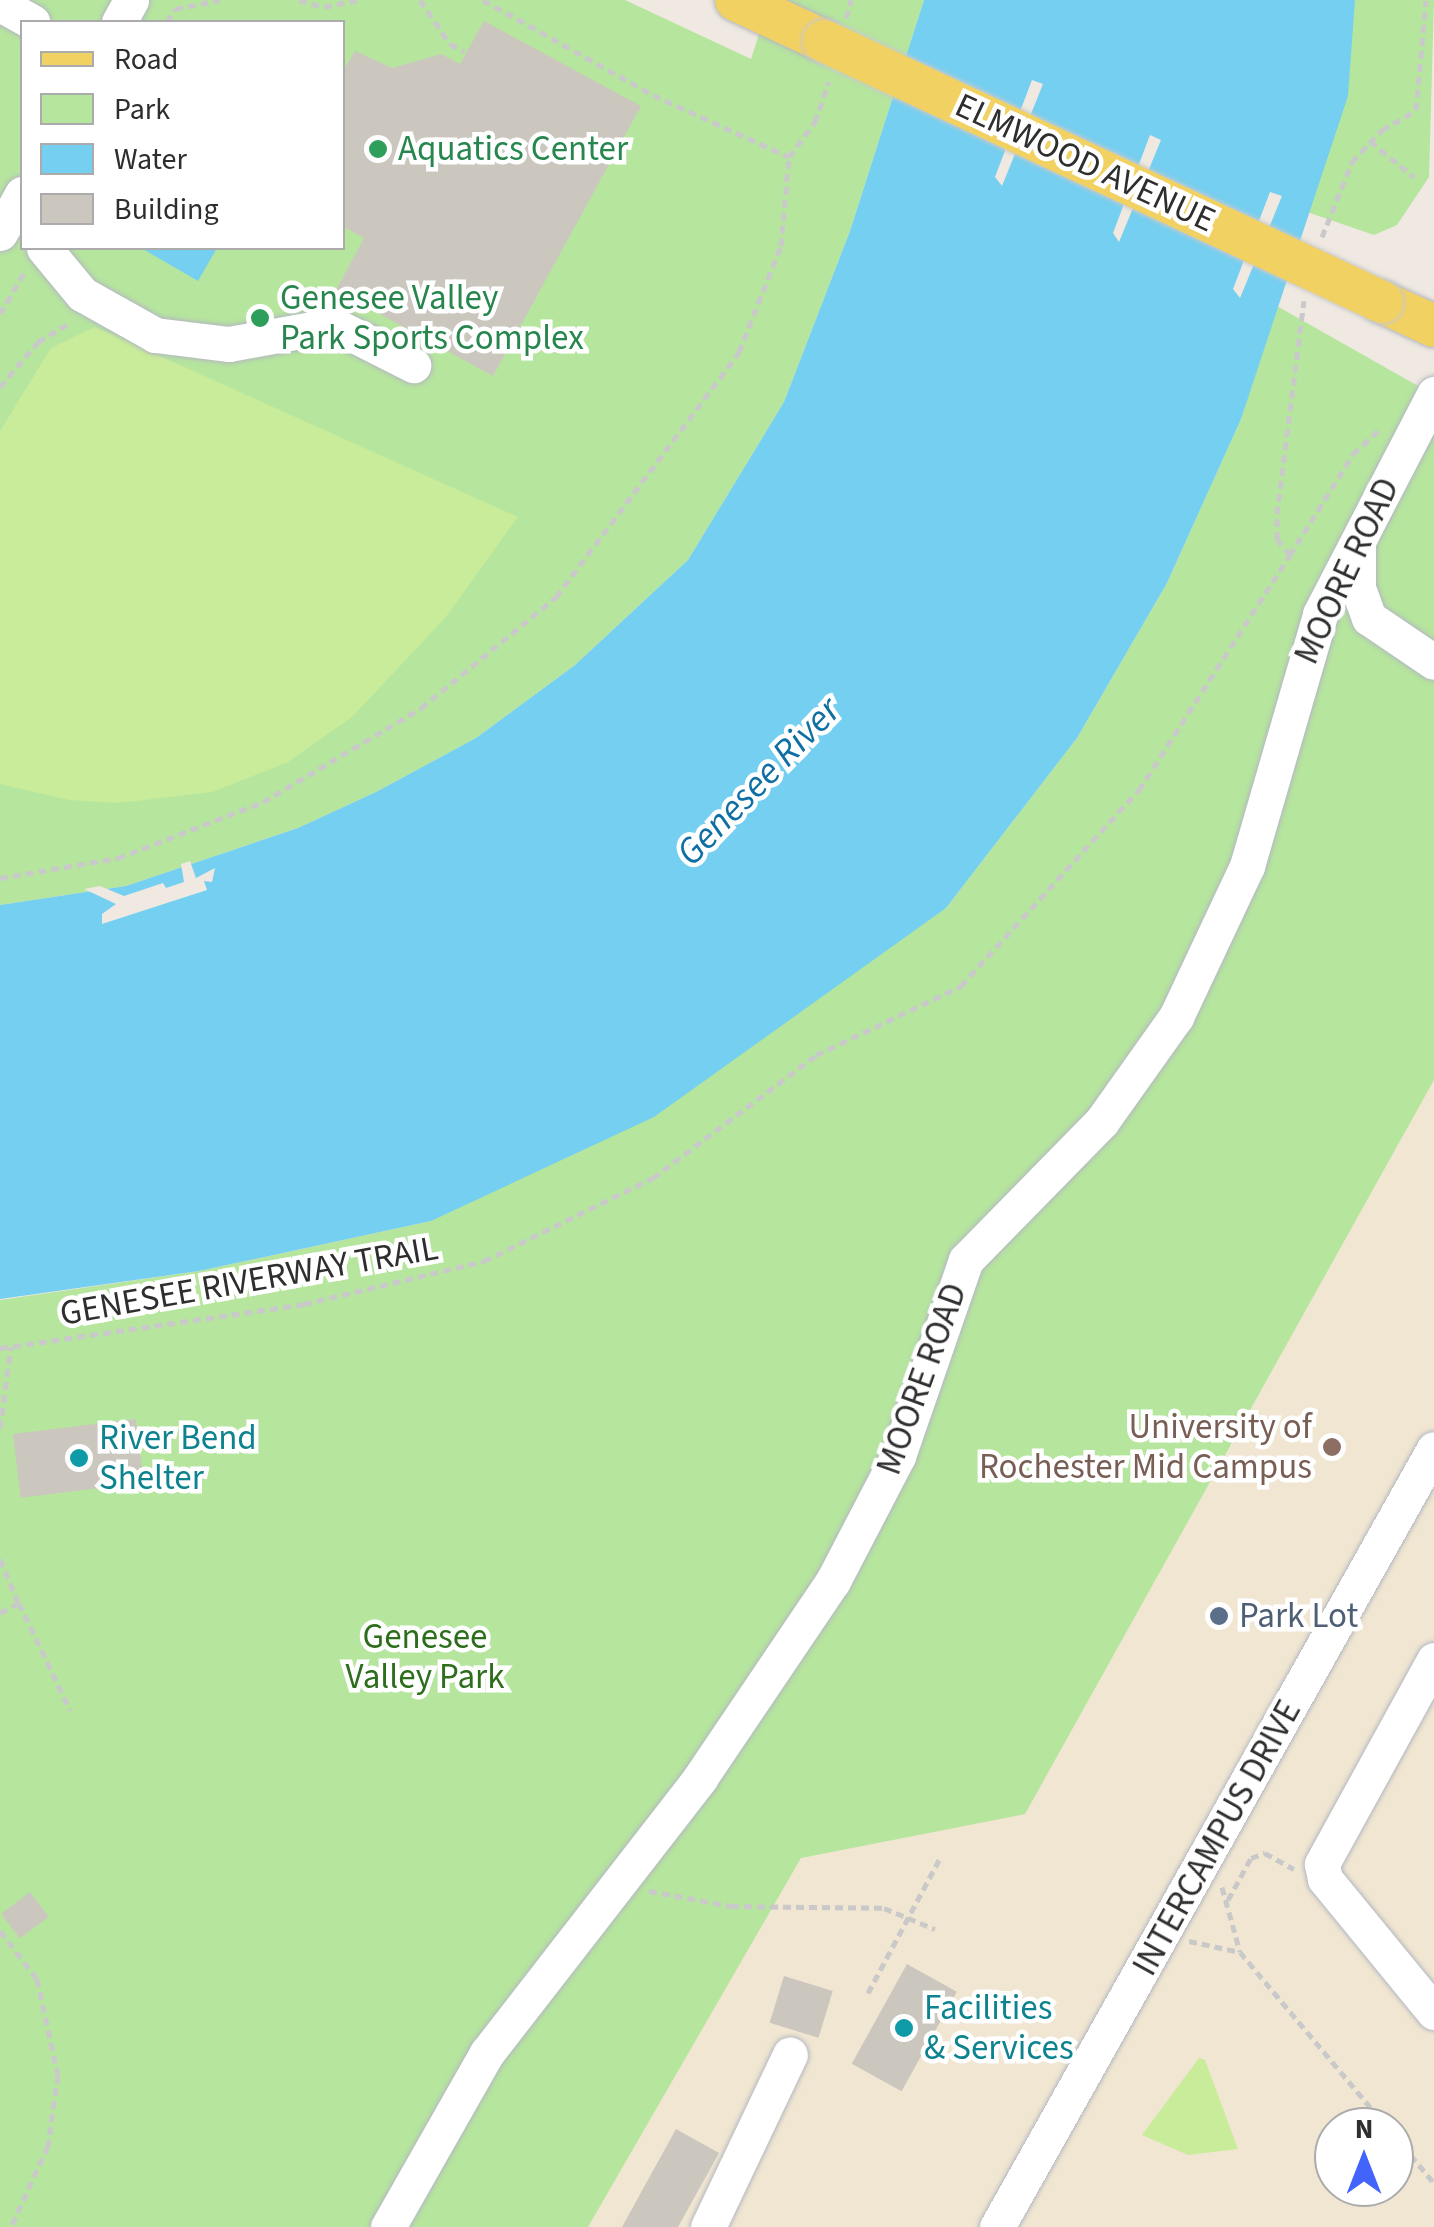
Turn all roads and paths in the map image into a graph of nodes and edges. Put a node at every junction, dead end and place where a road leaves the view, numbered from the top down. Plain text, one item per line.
1 (164, 0) edge
2 (220, 0) edge
3 (299, 0) edge
4 (357, 0) edge
5 (420, 0) edge
6 (483, 0) edge
7 (736, 0) edge
8 (851, 0) edge
9 (1426, 0) edge
10 (1, 2) edge
11 (175, 10) junction
12 (29, 20) edge
13 (168, 20) edge
14 (833, 49) junction
15 (464, 51) dead end
16 (1370, 142) junction
17 (789, 158) junction
18 (1414, 177) dead end
19 (1319, 249) dead end
20 (23, 250) edge
21 (43, 250) edge
22 (1310, 282) dead end
23 (99, 307) junction
24 (0, 314) edge
25 (1434, 326) edge
26 (413, 365) dead end
27 (0, 387) edge
28 (1434, 394) edge
29 (1396, 413) dead end
30 (1360, 533) junction
31 (1290, 555) junction
32 (1434, 662) edge
33 (0, 878) edge
34 (10, 1347) junction
35 (0, 1348) edge
36 (0, 1428) edge
37 (1434, 1449) edge
38 (0, 1559) edge
39 (19, 1604) junction
40 (0, 1613) edge
41 (1434, 1660) edge
42 (70, 1710) dead end
43 (941, 1856) dead end
44 (1299, 1872) dead end
45 (626, 1876) junction
46 (1211, 1879) dead end
47 (1228, 1900) junction
48 (910, 1915) junction
49 (935, 1928) dead end
50 (0, 1932) edge
51 (1164, 1935) junction
52 (1240, 1952) junction
53 (868, 1992) dead end
54 (1434, 2012) edge
55 (790, 2054) dead end
56 (1370, 2107) edge
57 (1414, 2159) edge
58 (1434, 2183) edge
59 (10, 2227) edge
60 (388, 2227) edge
61 (708, 2227) edge
62 (998, 2227) edge

1 - 11 path
2 - 11 path
3 - 4 path
5 - 15 path
6 - 17 path
7 - 14 main road, ELMWOOD AVENUE
8 - 14 path
9 - 16 path
10 - 12 street
11 - 13 path
14 - 17 path
14 - 25 main road, ELMWOOD AVENUE, bridge
16 - 18 path
16 - 19 path
17 - 33 path
20 - 24 path
21 - 23 street
22 - 31 path
23 - 26 street
23 - 27 path
28 - 30 street, MOORE ROAD
29 - 31 path, GENESEE RIVERWAY TRAIL
30 - 32 street
30 - 45 street, MOORE ROAD
31 - 34 path, GENESEE RIVERWAY TRAIL
34 - 35 path, GENESEE RIVERWAY TRAIL
34 - 36 path
37 - 51 street, INTERCAMPUS DRIVE
38 - 39 path
39 - 40 path
39 - 42 path
41 - 54 street
43 - 48 path
44 - 47 path
45 - 48 path
45 - 60 street, MOORE ROAD
46 - 47 path
47 - 52 path
48 - 49 path
48 - 53 path
50 - 59 path
51 - 52 path
51 - 62 street, INTERCAMPUS DRIVE
52 - 56 path
55 - 61 street
57 - 58 path

